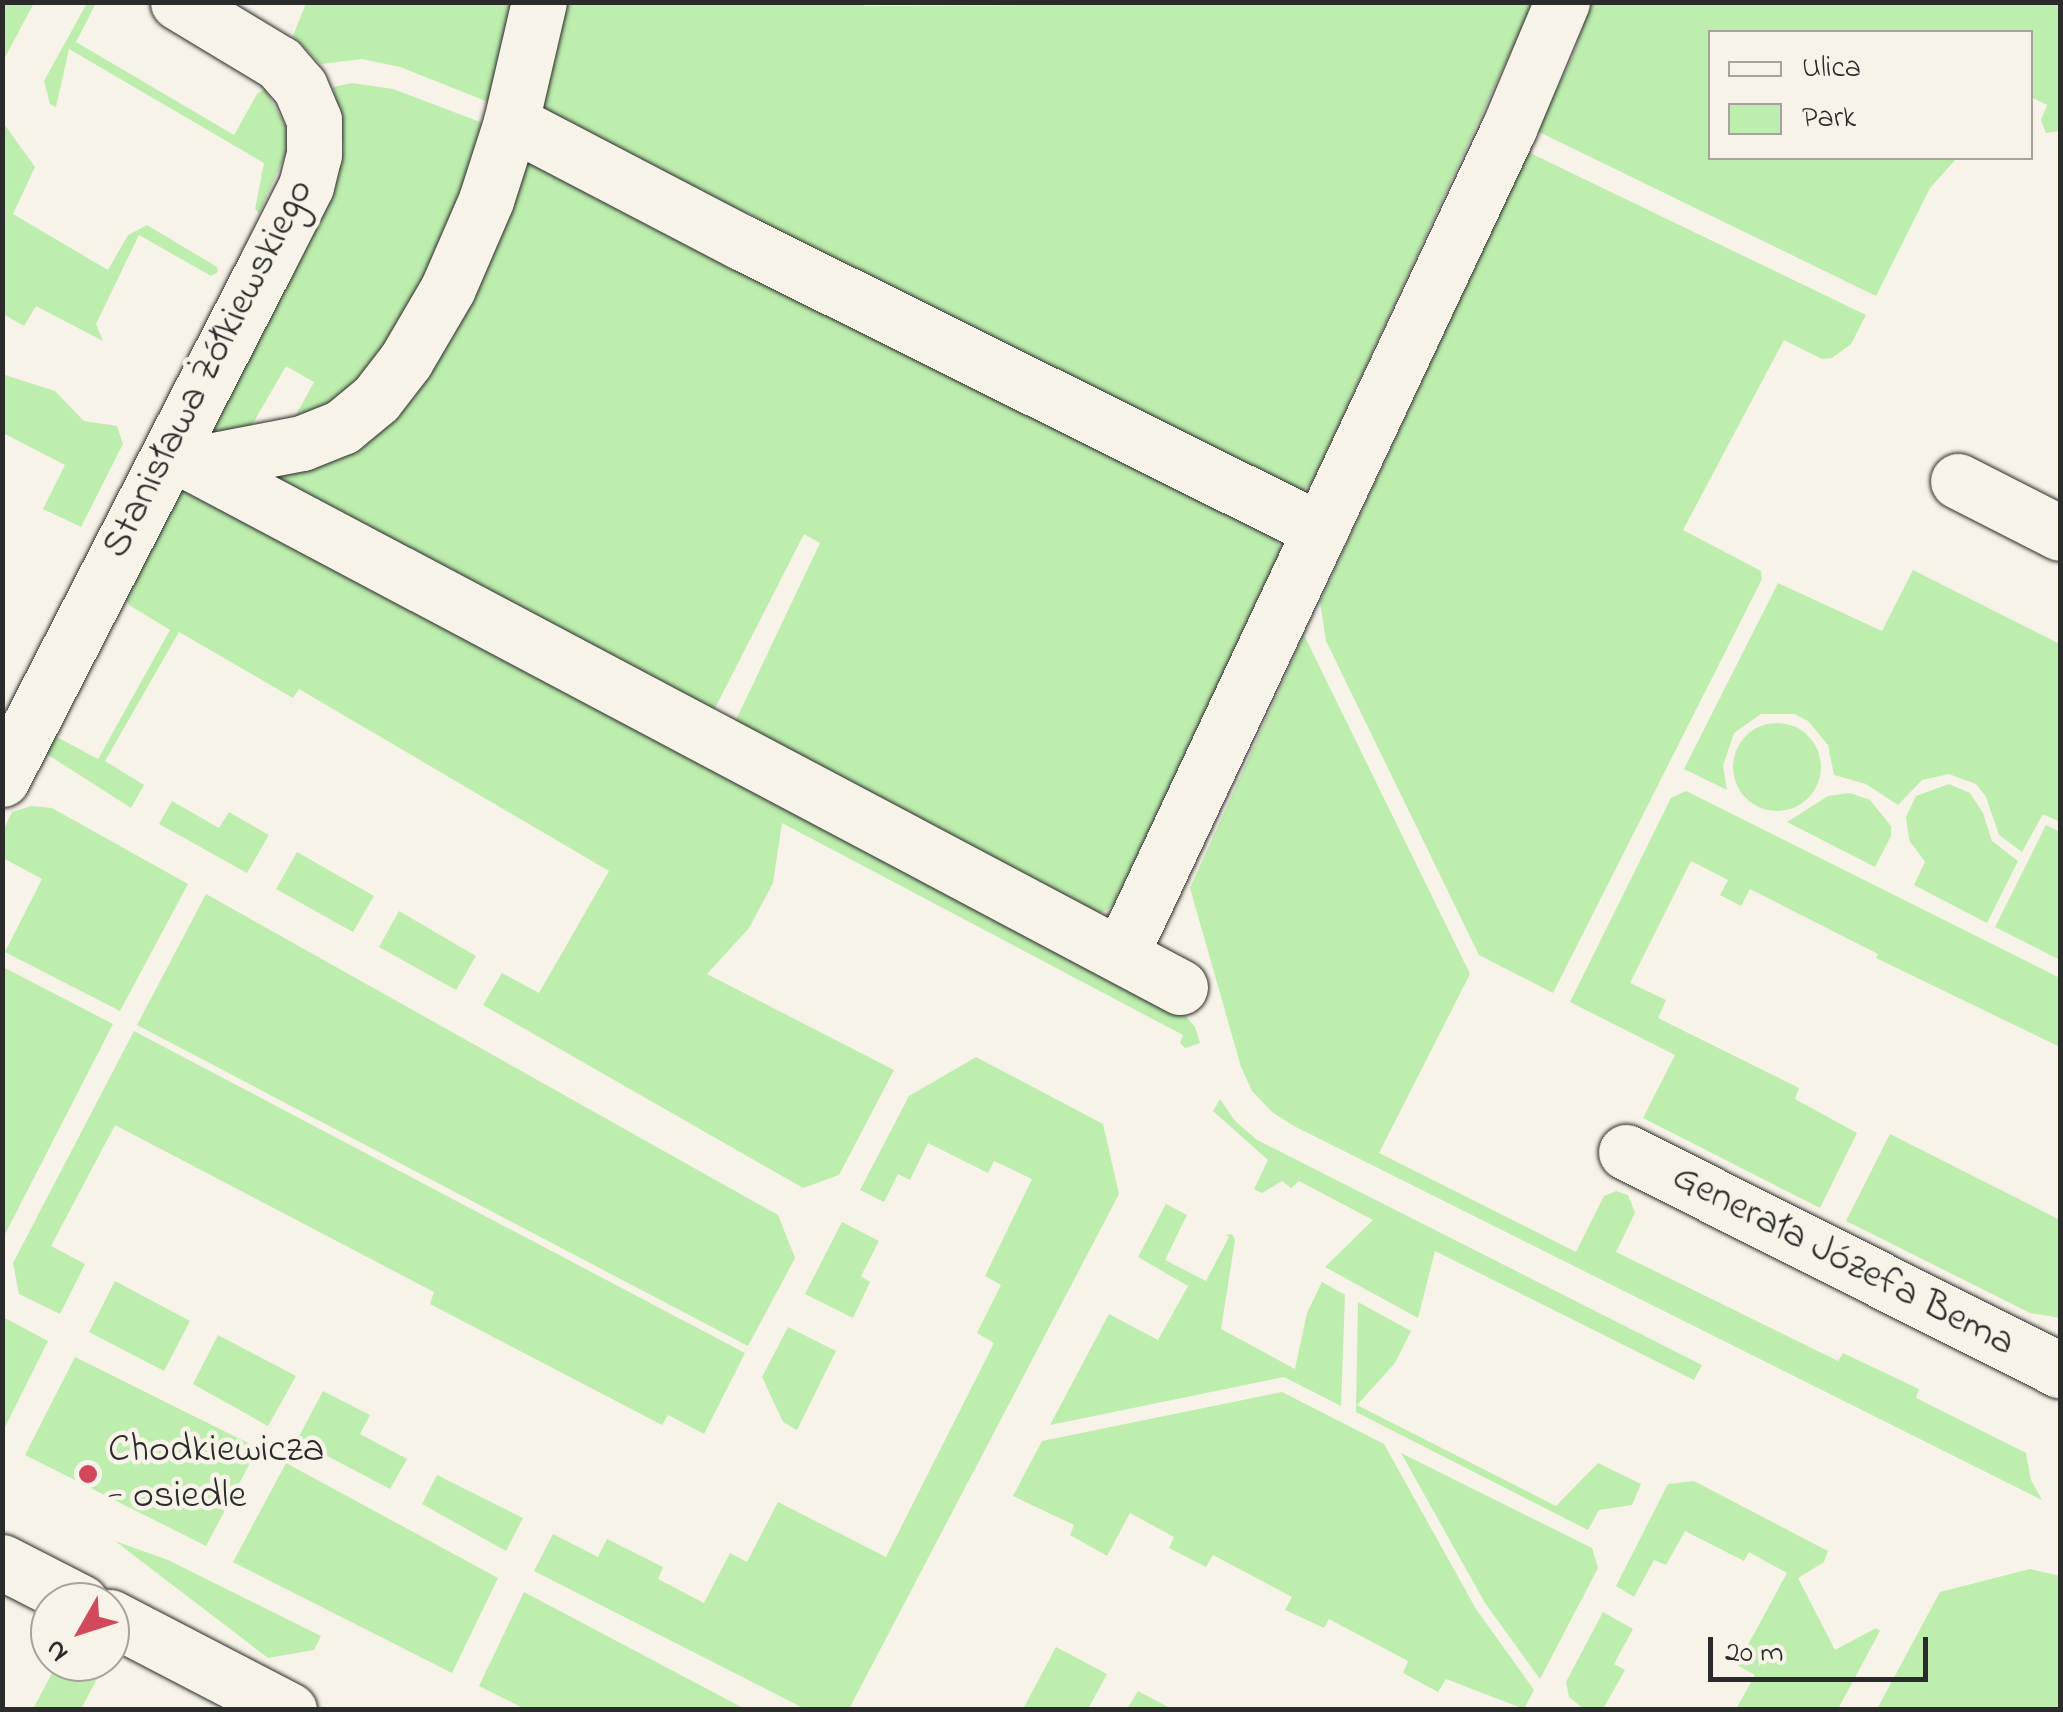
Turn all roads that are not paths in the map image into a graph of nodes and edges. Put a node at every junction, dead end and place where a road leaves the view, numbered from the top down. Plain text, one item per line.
1 (178, 2) edge
2 (539, 2) edge
3 (1562, 2) edge
4 (511, 122) junction
5 (1958, 481) dead end
6 (1320, 530) junction
7 (2060, 534) edge
8 (2, 779) edge
9 (1120, 954) junction
10 (1180, 987) dead end
11 (1626, 1152) dead end
12 (2060, 1370) edge
13 (2, 1562) edge
14 (41, 1582) edge
15 (130, 1628) edge
16 (289, 1710) edge

1 - 8 street, Stanisława Żółkiewskiego
2 - 4 street
3 - 6 street
4 - 6 street
4 - 9 street
5 - 7 street
6 - 9 street
9 - 10 street
11 - 12 street, Generała Józefa Bema
13 - 14 street
15 - 16 street

